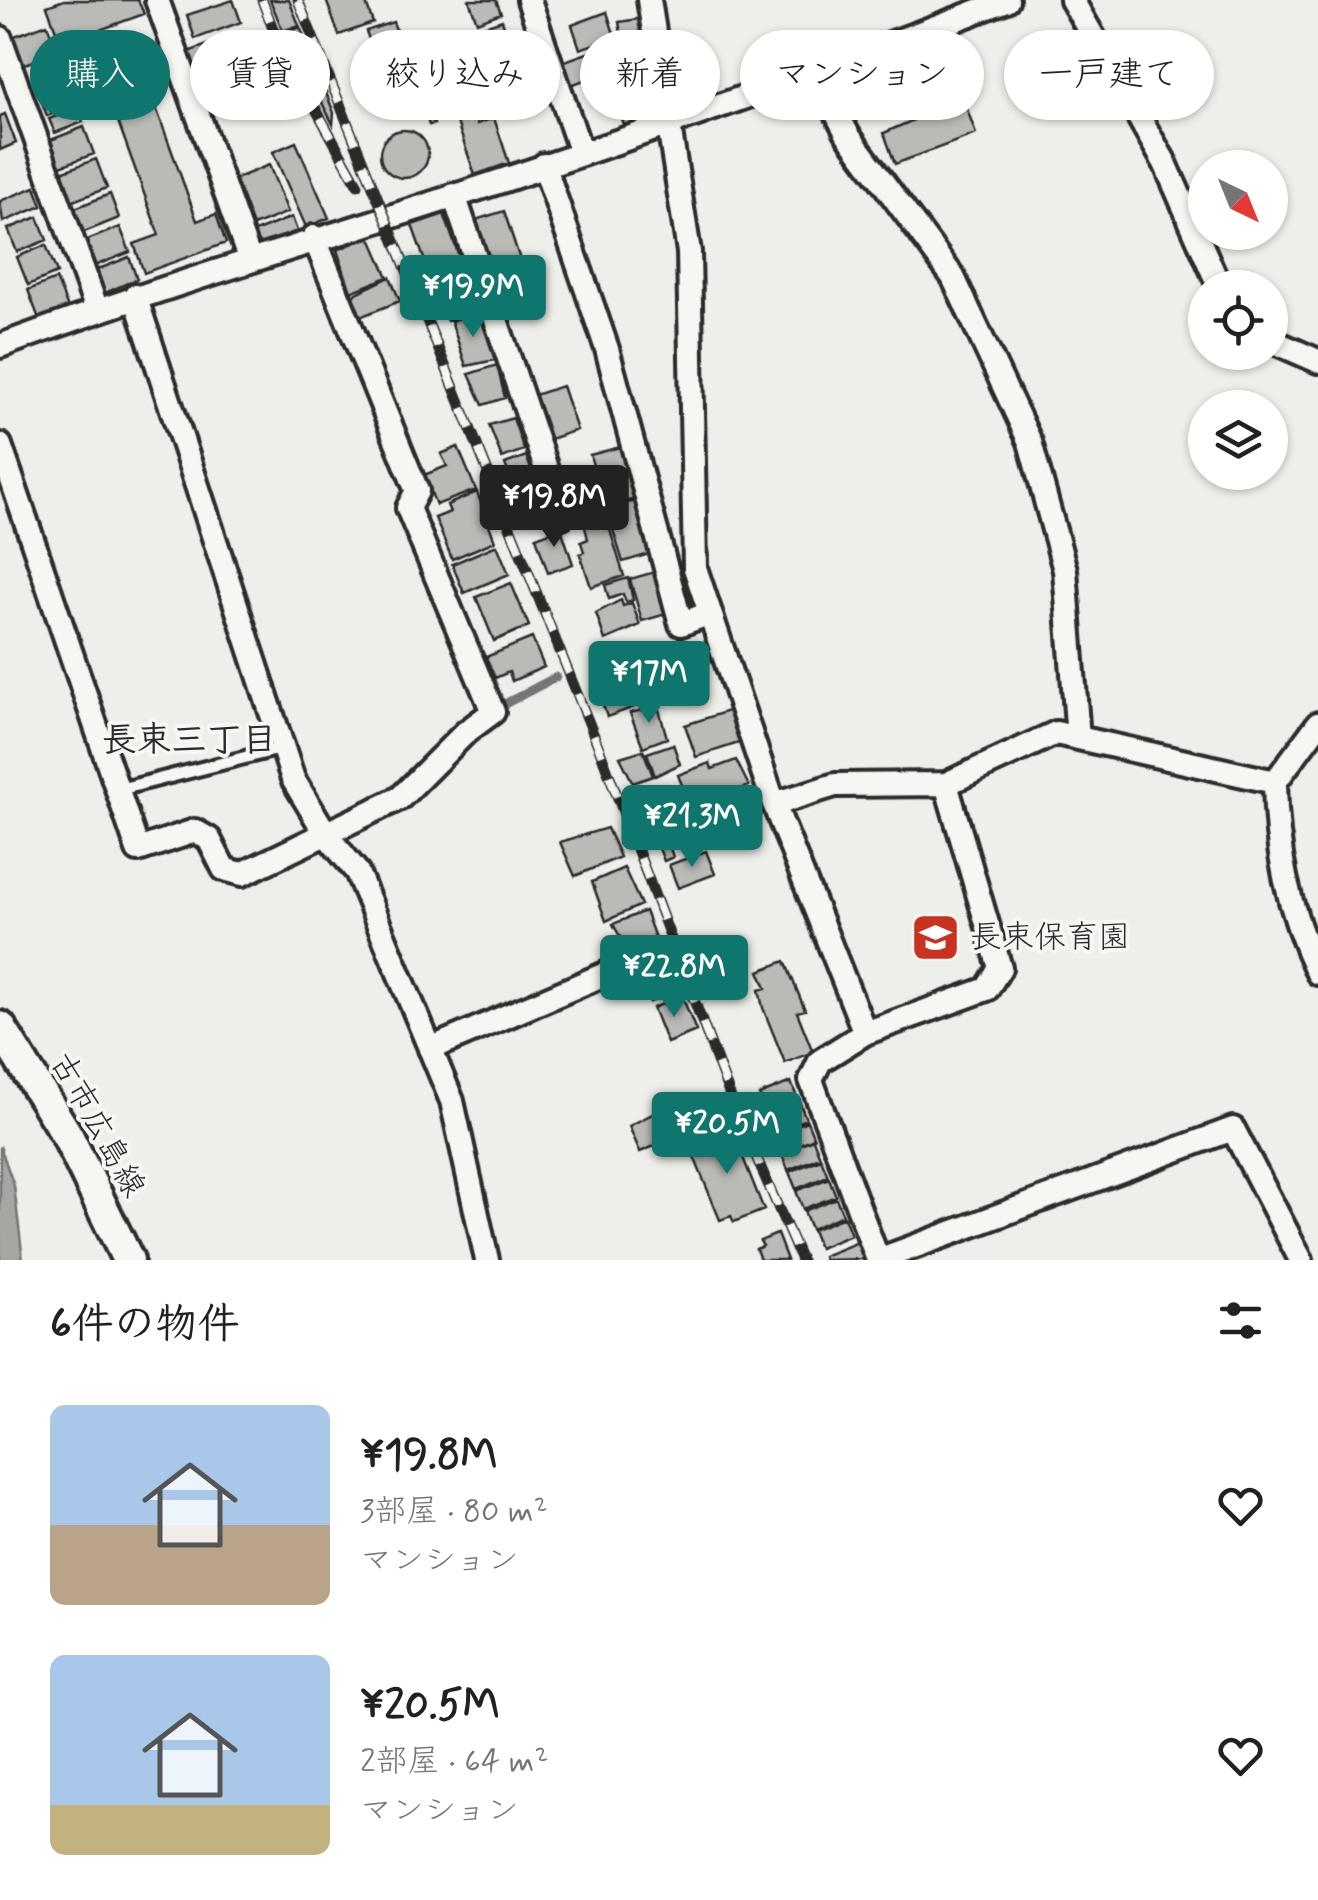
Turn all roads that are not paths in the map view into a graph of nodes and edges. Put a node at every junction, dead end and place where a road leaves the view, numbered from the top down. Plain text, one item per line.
1 (157, 0) edge
2 (529, 0) edge
3 (649, 0) edge
4 (1007, 0) edge
5 (1072, 0) edge
6 (928, 30) edge
7 (1, 41) edge
8 (740, 99) edge
9 (840, 120) edge
10 (666, 124) junction
11 (581, 152) junction
12 (544, 165) junction
13 (454, 196) junction
14 (314, 237) junction
15 (248, 258) junction
16 (1212, 270) edge
17 (135, 296) junction
18 (97, 310) junction
19 (0, 346) edge
20 (1288, 348) edge
21 (1318, 361) edge
22 (0, 445) edge
23 (562, 516) dead end
24 (710, 613) junction
25 (1318, 724) edge
26 (1078, 738) junction
27 (282, 748) junction
28 (1274, 782) junction
29 (946, 784) junction
30 (117, 790) junction
31 (774, 804) junction
32 (326, 834) junction
33 (652, 954) dead end
34 (1318, 973) edge
35 (0, 1028) edge
36 (866, 1034) junction
37 (430, 1050) junction
38 (128, 1260) edge
39 (486, 1260) edge
40 (878, 1260) edge
41 (1302, 1260) edge

1 - 15 street
2 - 11 street
3 - 10 street
4 - 6 street
5 - 16 street
7 - 18 street
8 - 10 street
9 - 26 street
10 - 11 street
10 - 24 street
11 - 12 street
12 - 13 street
12 - 24 street
13 - 14 street
13 - 23 street
14 - 15 street
14 - 32 street
15 - 17 street
17 - 18 street
17 - 27 street
18 - 19 street
20 - 21 street
22 - 30 street
24 - 31 street
25 - 28 street
26 - 28 street
26 - 29 street
27 - 30 lane
27 - 32 street
28 - 34 street
29 - 31 street
29 - 36 street
30 - 32 street
31 - 36 street
32 - 37 street
33 - 37 street
35 - 38 main road, 古市広島線
36 - 40 street
37 - 39 street
40 - 41 street

